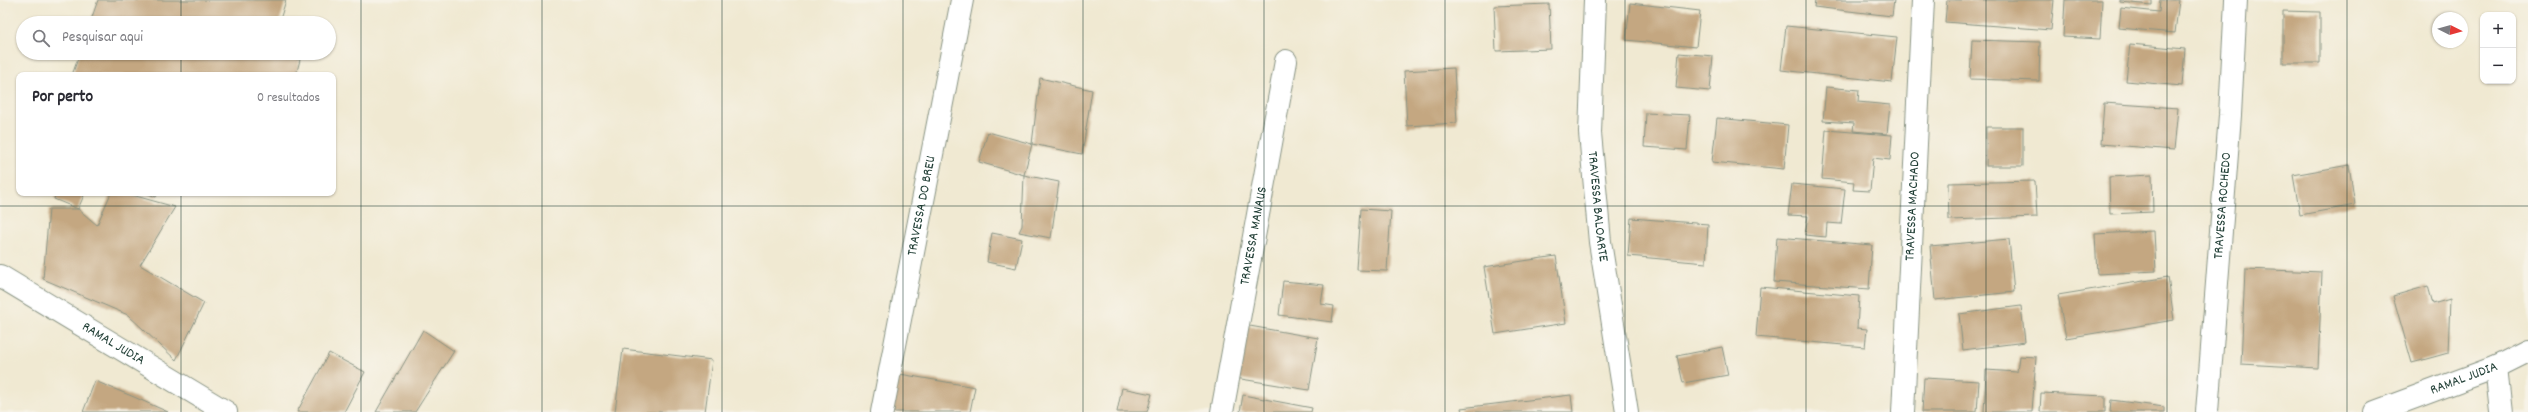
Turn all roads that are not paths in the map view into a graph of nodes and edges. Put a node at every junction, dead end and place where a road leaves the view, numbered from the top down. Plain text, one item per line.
1 (962, 0) edge
2 (1595, 0) edge
3 (1923, 0) edge
4 (2236, 0) edge
5 (1286, 61) dead end
6 (0, 276) edge
7 (2528, 351) edge
8 (2496, 367) junction
9 (226, 412) edge
10 (882, 412) edge
11 (1222, 412) edge
12 (1627, 412) edge
13 (1903, 412) edge
14 (2207, 412) edge
15 (2375, 412) edge
16 (2502, 412) edge

1 - 10 street, TRAVESSA DO BREU
2 - 12 street, TRAVESSA BALOARTE
3 - 13 street, TRAVESSA MACHADO
4 - 14 street, TRAVESSA ROCHEDO
5 - 11 street, TRAVESSA MANAUS
6 - 9 street, RAMAL JUDIA
7 - 8 street, RAMAL JUDIA
8 - 15 street, RAMAL JUDIA
8 - 16 street

